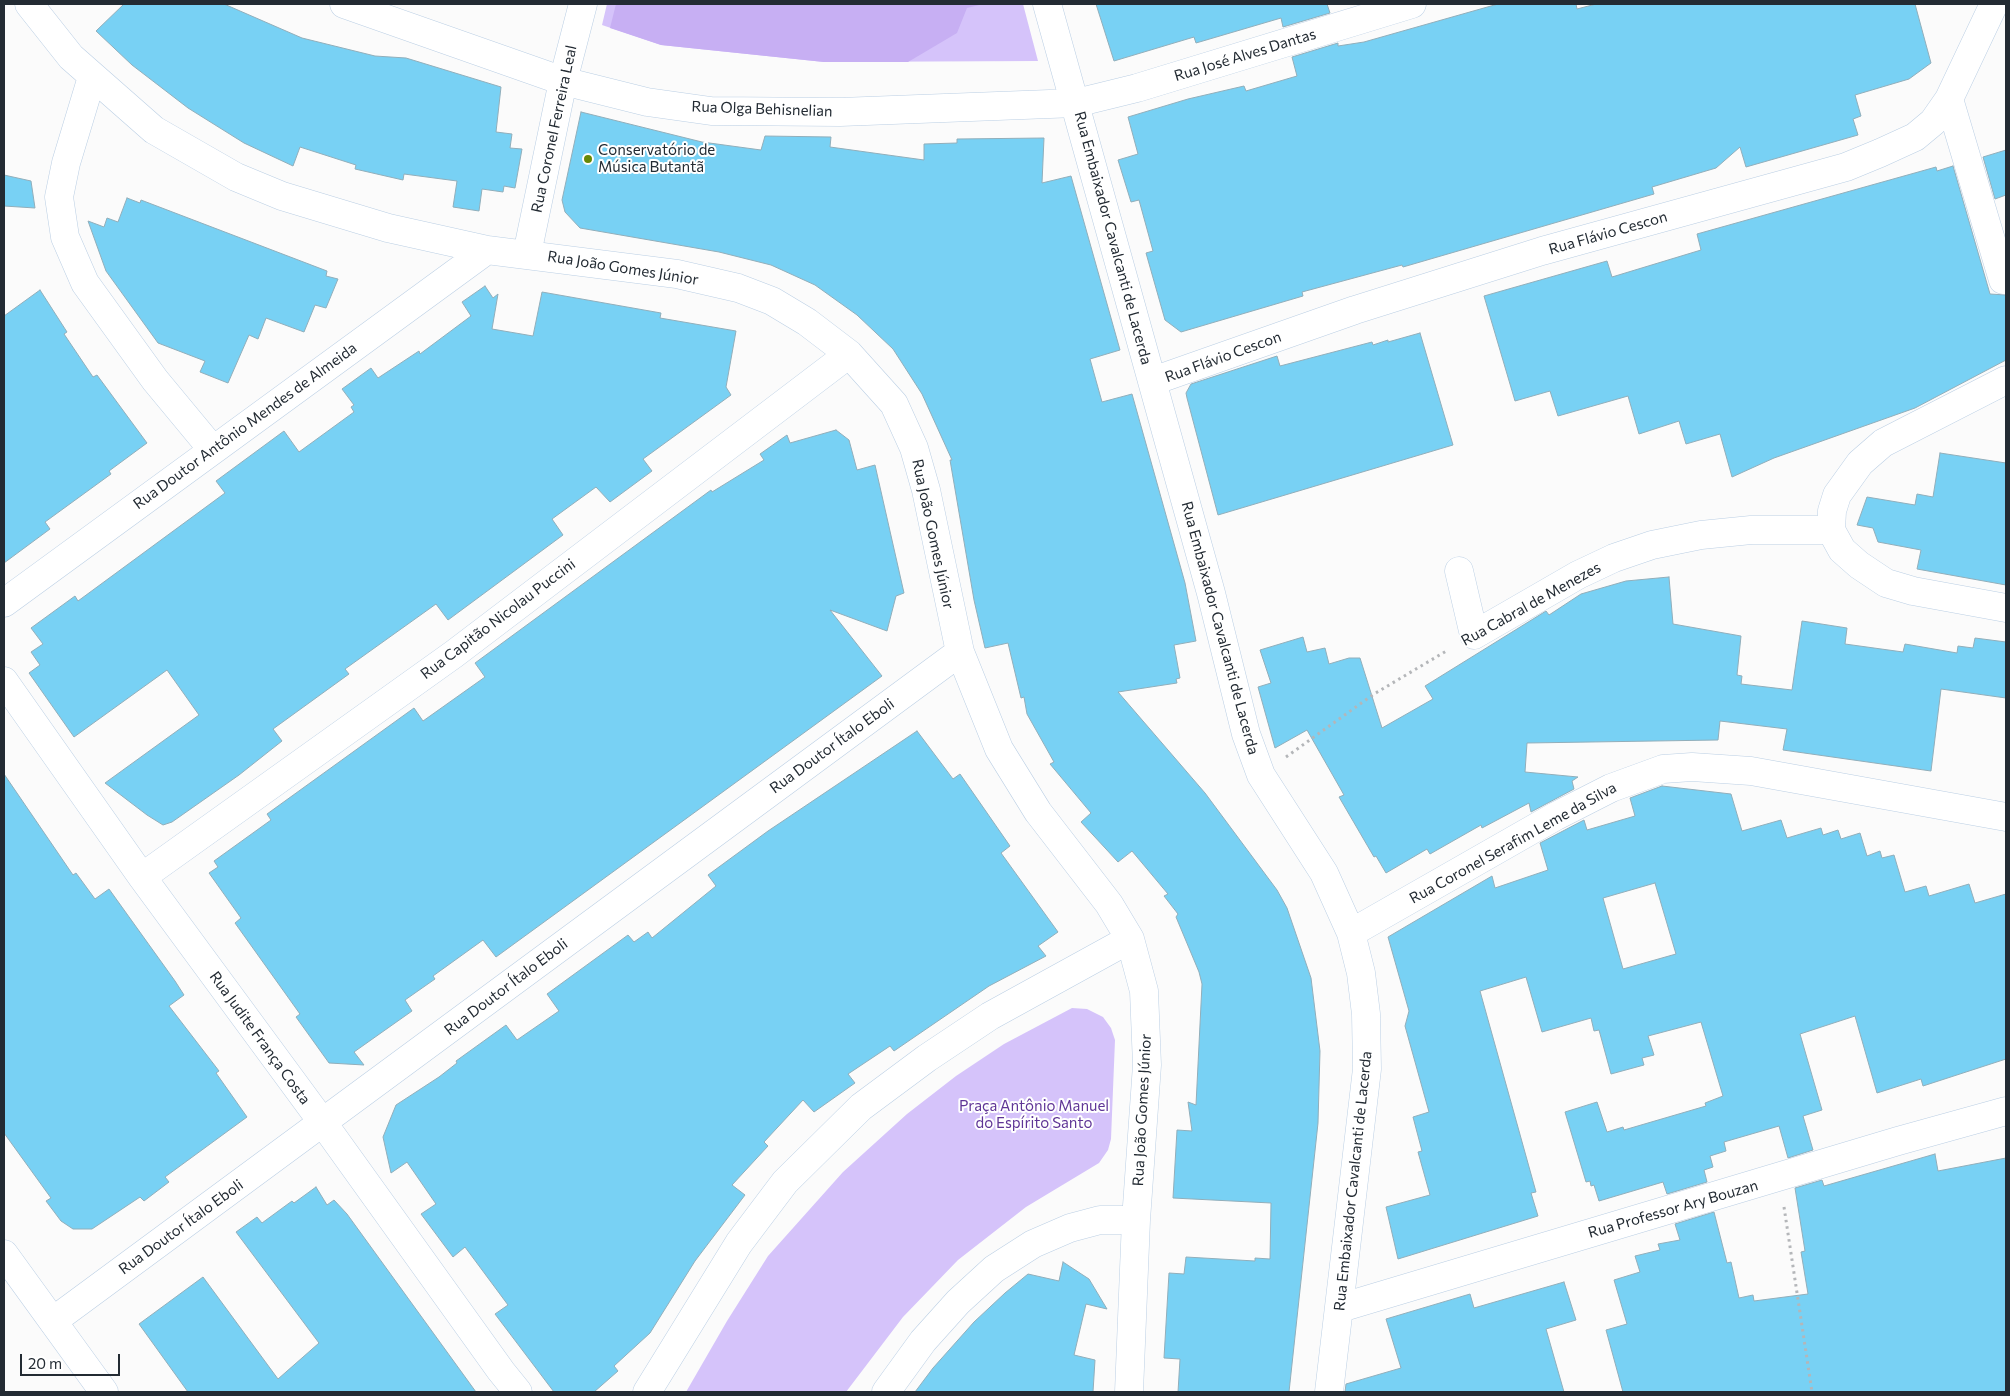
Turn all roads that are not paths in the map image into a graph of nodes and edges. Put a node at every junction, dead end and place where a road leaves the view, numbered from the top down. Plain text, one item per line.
1 (29, 4) edge
2 (344, 4) edge
3 (583, 4) edge
4 (1047, 4) edge
5 (1412, 4) edge
6 (1994, 4) edge
7 (92, 77) junction
8 (563, 81) junction
9 (1949, 99) junction
10 (1076, 103) junction
11 (487, 250) junction
12 (527, 254) junction
13 (2003, 280) dead end
14 (848, 354) junction
15 (2006, 380) edge
16 (1153, 381) junction
17 (213, 450) junction
18 (1831, 530) junction
19 (1459, 571) dead end
20 (4, 604) edge
21 (2006, 608) edge
22 (960, 652) junction
23 (4, 681) edge
24 (2006, 817) edge
25 (142, 877) junction
26 (1351, 933) junction
27 (1130, 939) junction
28 (2006, 1111) edge
29 (323, 1123) junction
30 (1136, 1220) junction
31 (4, 1254) edge
32 (1340, 1308) junction
33 (53, 1321) junction
34 (104, 1392) edge
35 (518, 1392) edge
36 (647, 1392) edge
37 (886, 1392) edge
38 (1129, 1392) edge
39 (1330, 1392) edge

1 - 7 street, Rua João Gomes Júnior
2 - 8 street, Rua Olga Behisnelian
3 - 8 street, Rua Coronel Ferreira Leal
4 - 10 street, Rua Embaixador Cavalcanti de Lacerda
5 - 10 street, Rua José Alves Dantas
6 - 9 street, Rua Flávio Cescon
7 - 11 street, Rua João Gomes Júnior
7 - 17 street
8 - 10 street, Rua Olga Behisnelian
8 - 12 street, Rua Coronel Ferreira Leal
9 - 13 street
9 - 16 street, Rua Flávio Cescon
10 - 16 street, Rua Embaixador Cavalcanti de Lacerda
11 - 12 street, Rua João Gomes Júnior
11 - 17 street, Rua Doutor Antônio Mendes de Almeida
12 - 14 street, Rua João Gomes Júnior
14 - 22 street, Rua João Gomes Júnior
14 - 25 street, Rua Capitão Nicolau Puccini
15 - 18 street
16 - 26 street, Rua Embaixador Cavalcanti de Lacerda
17 - 20 street, Rua Doutor Antônio Mendes de Almeida
18 - 19 street, Rua Cabral de Menezes
18 - 21 street
22 - 27 street, Rua João Gomes Júnior
22 - 29 street, Rua Doutor Ítalo Eboli
23 - 25 street, Rua Judite França Costa
24 - 26 street, Rua Coronel Serafim Leme da Silva
25 - 29 street, Rua Judite França Costa
26 - 32 street, Rua Embaixador Cavalcanti de Lacerda
27 - 30 street, Rua João Gomes Júnior
27 - 36 street
28 - 32 street, Rua Professor Ary Bouzan
29 - 33 street, Rua Doutor Ítalo Eboli
29 - 35 street, Rua Judite França Costa
30 - 37 street
30 - 38 street, Rua João Gomes Júnior
31 - 33 street
32 - 39 street, Rua Embaixador Cavalcanti de Lacerda
33 - 34 street

